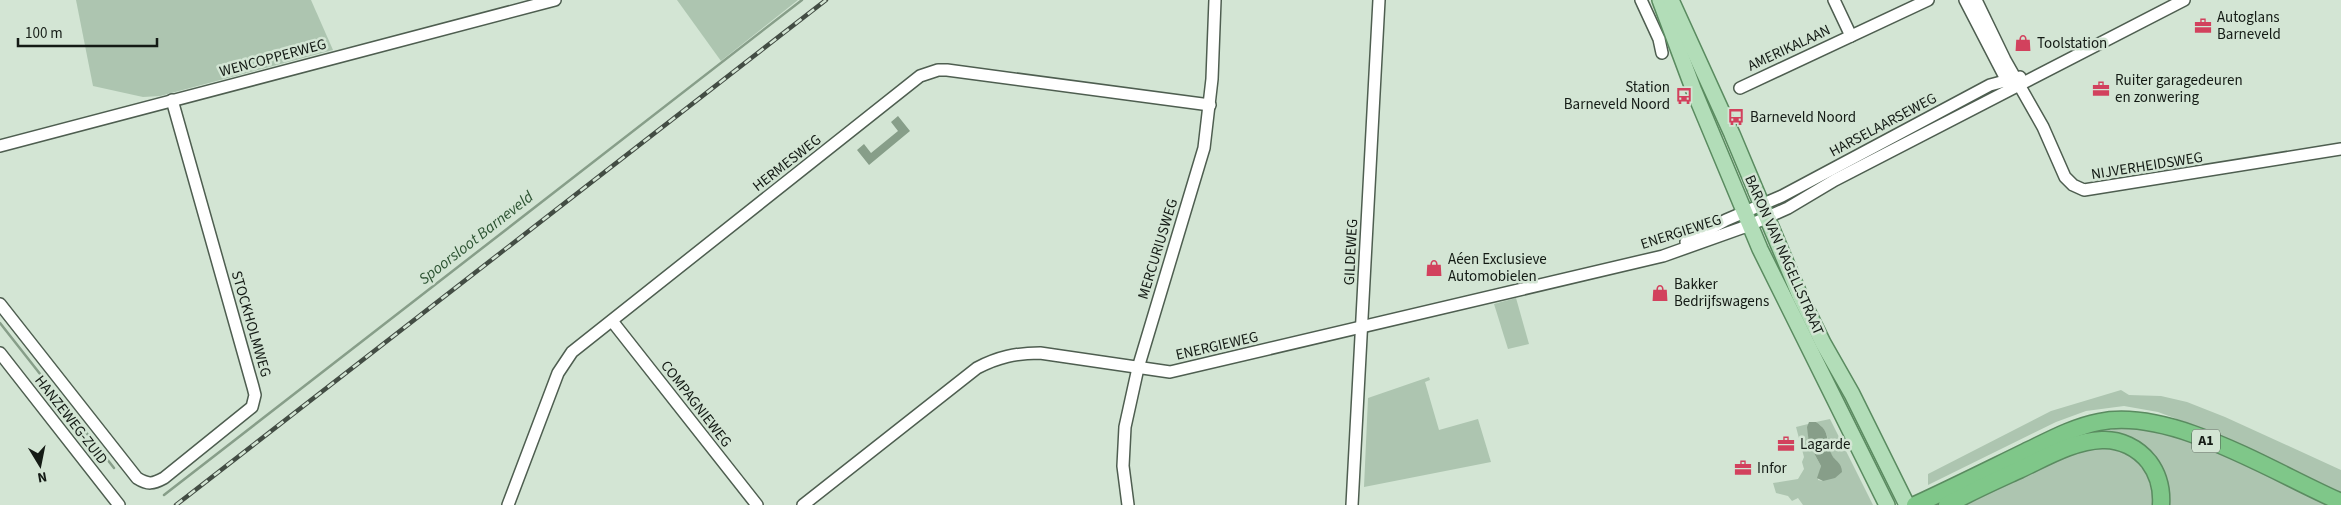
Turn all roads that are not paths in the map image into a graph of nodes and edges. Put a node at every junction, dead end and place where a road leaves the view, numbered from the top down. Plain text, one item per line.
1 (555, 0) edge
2 (1215, 0) edge
3 (1379, 0) edge
4 (1641, 0) edge
5 (1660, 0) edge
6 (1671, 0) edge
7 (1834, 0) edge
8 (1928, 0) edge
9 (1965, 0) edge
10 (1976, 0) edge
11 (2184, 0) edge
12 (1851, 36) junction
13 (1662, 53) dead end
14 (1994, 58) junction
15 (2013, 82) junction
16 (1990, 85) junction
17 (1740, 88) dead end
18 (172, 100) junction
19 (1210, 105) junction
20 (0, 146) edge
21 (2341, 149) edge
22 (1763, 212) junction
23 (1748, 219) junction
24 (0, 304) edge
25 (612, 321) junction
26 (1363, 327) junction
27 (0, 353) edge
28 (0, 363) edge
29 (1138, 368) junction
30 (2341, 502) edge
31 (112, 505) edge
32 (119, 505) edge
33 (508, 505) edge
34 (757, 505) edge
35 (803, 505) edge
36 (1128, 505) edge
37 (1352, 505) edge
38 (1888, 505) edge
39 (1907, 505) edge
40 (1915, 505) edge
41 (1947, 505) edge
42 (2161, 505) edge

1 - 18 street, WENCOPPERWEG
2 - 19 street, MERCURIUSWEG
3 - 26 street, GILDEWEG
4 - 13 street
5 - 23 main road, BARON VAN NAGELLSTRAAT
6 - 22 main road, BARON VAN NAGELLSTRAAT
7 - 12 street, AMERIKALAAN
8 - 12 street, AMERIKALAAN
9 - 14 street
10 - 15 street
11 - 15 street, HARSELAARSEWEG
12 - 17 street, AMERIKALAAN
14 - 15 street
14 - 16 street
15 - 16 street, HARSELAARSEWEG
15 - 21 street, NIJVERHEIDSWEG
15 - 22 street, HARSELAARSEWEG
16 - 22 street, HARSELAARSEWEG
18 - 20 street, WENCOPPERWEG
18 - 24 street, STOCKHOLMWEG
19 - 25 street, HERMESWEG
19 - 29 street, MERCURIUSWEG
22 - 23 street, HARSELAARSEWEG
22 - 39 main road, BARON VAN NAGELLSTRAAT
23 - 26 street, ENERGIEWEG
23 - 38 main road, BARON VAN NAGELLSTRAAT
25 - 33 street, HERMESWEG
25 - 34 street, COMPAGNIEWEG
26 - 29 street, ENERGIEWEG
26 - 37 street, GILDEWEG
27 - 32 street, HANZEWEG-ZUID
28 - 31 street, HANZEWEG-ZUID
29 - 35 street, ENERGIEWEG
29 - 36 street, MERCURIUSWEG
30 - 40 highway, A1
41 - 42 highway

